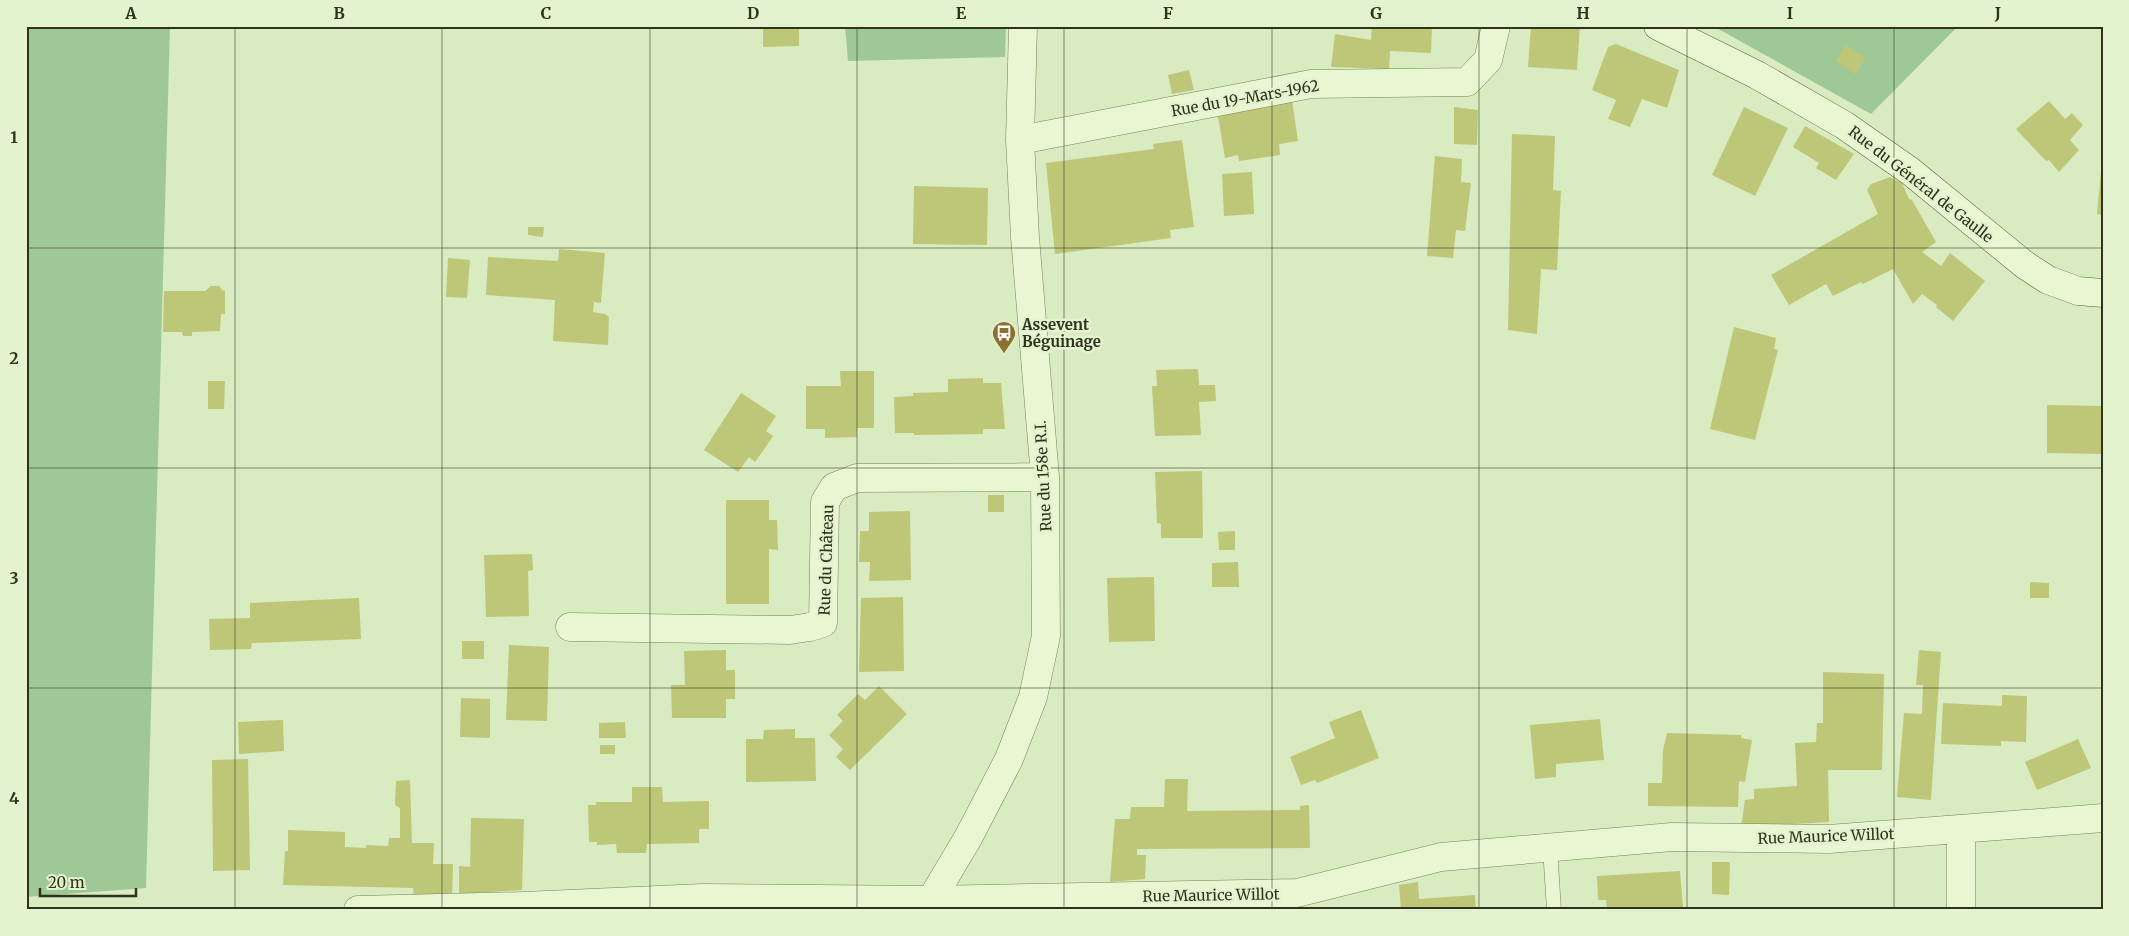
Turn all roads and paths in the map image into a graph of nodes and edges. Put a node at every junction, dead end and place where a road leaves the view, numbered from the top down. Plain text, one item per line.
1 (1023, 26) edge
2 (1496, 26) edge
3 (1658, 26) edge
4 (1020, 140) junction
5 (2103, 293) edge
6 (1045, 477) junction
7 (570, 627) dead end
8 (2101, 812) edge
9 (1961, 830) junction
10 (1550, 848) junction
11 (931, 900) junction
12 (1295, 902) edge
13 (358, 910) edge
14 (1554, 910) edge
15 (1961, 910) edge

1 - 4 street, Rue du 158e R.I.
2 - 4 street, Rue du 19-Mars-1962
3 - 5 street, Rue du Général de Gaulle
4 - 6 street, Rue du 158e R.I.
6 - 7 street, Rue du Château
6 - 11 street, Rue du 158e R.I.
8 - 9 street, Rue Maurice Willot
9 - 10 street, Rue Maurice Willot
9 - 15 street
10 - 12 street, Rue Maurice Willot
10 - 14 lane
11 - 12 street, Rue Maurice Willot
11 - 13 street, Rue Maurice Willot

